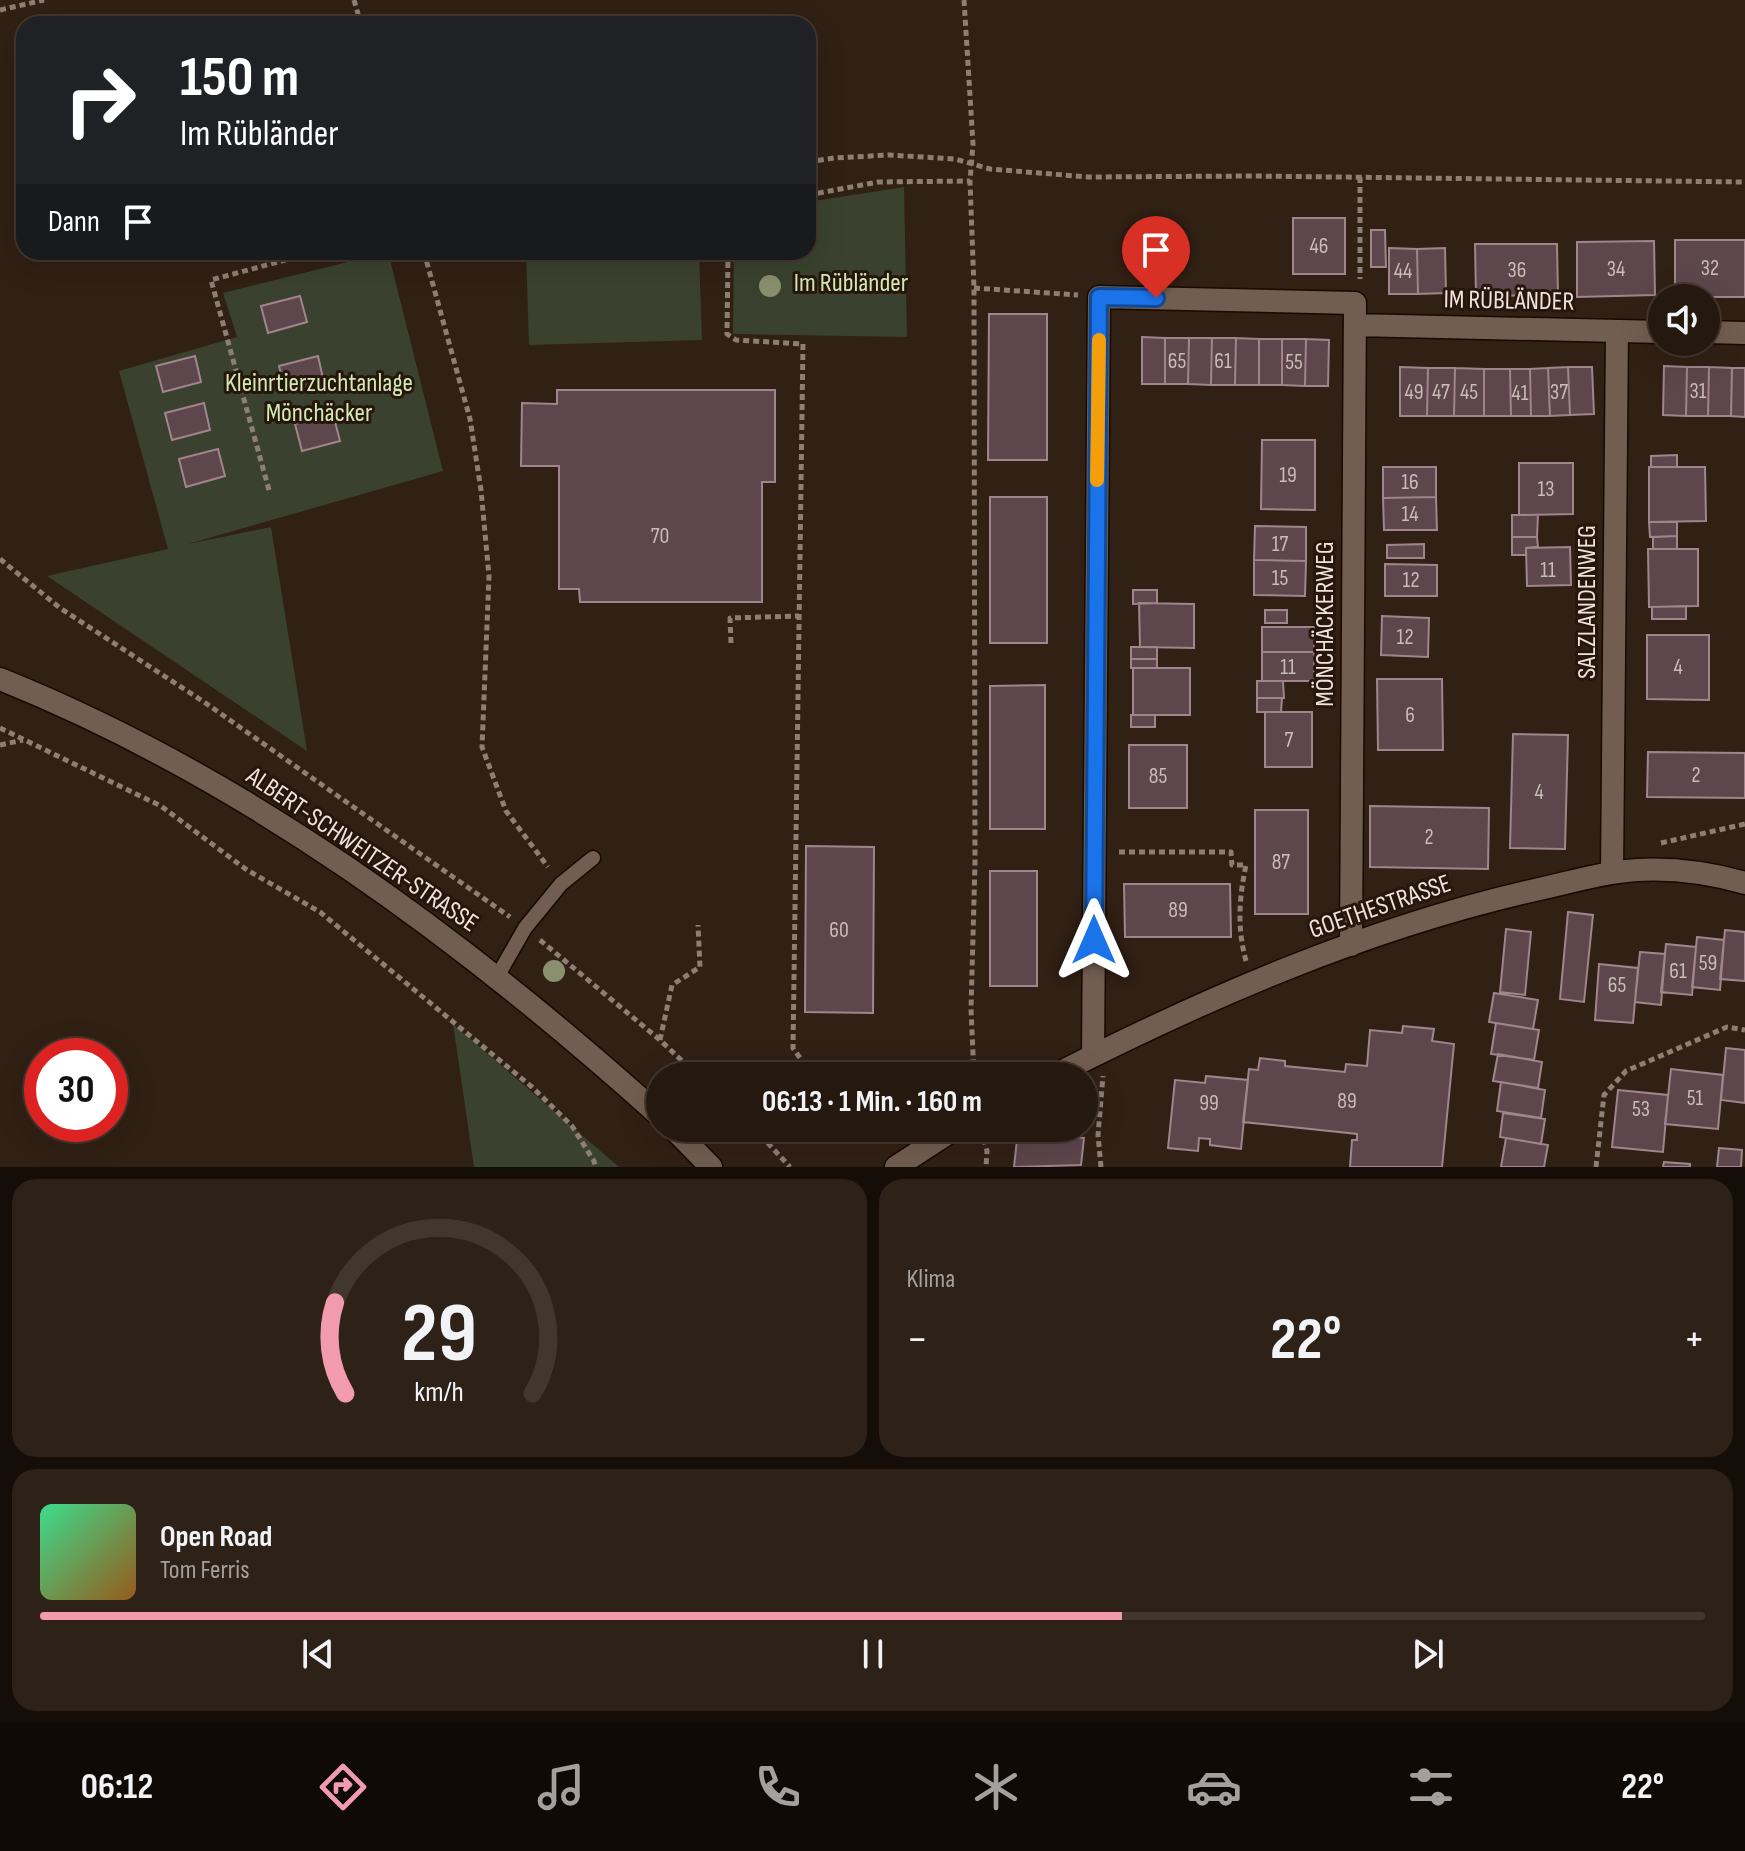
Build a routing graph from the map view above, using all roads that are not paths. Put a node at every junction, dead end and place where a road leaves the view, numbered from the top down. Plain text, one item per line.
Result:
1 (1355, 314) junction
2 (1617, 331) junction
3 (1648, 332) edge
4 (1720, 332) edge
5 (1745, 333) edge
6 (0, 679) edge
7 (593, 858) dead end
8 (1612, 873) junction
9 (1745, 883) edge
10 (1351, 945) junction
11 (497, 977) junction
12 (1099, 1052) junction
13 (1080, 1062) edge
14 (646, 1104) edge
15 (687, 1142) edge
16 (934, 1142) edge
17 (711, 1167) edge
18 (896, 1167) edge

1 - 2 street, IM RÜBLÄNDER
1 - 10 street, MÖNCHÄCKERWEG
1 - 12 street, IM RÜBLÄNDER
2 - 3 street, IM RÜBLÄNDER
2 - 8 street, SALZLANDENWEG
4 - 5 street
6 - 11 street, ALBERT-SCHWEITZER-STRASSE
7 - 11 lane
8 - 9 street, GOETHESTRASSE
8 - 10 street, GOETHESTRASSE
10 - 12 street, GOETHESTRASSE
11 - 14 street, ALBERT-SCHWEITZER-STRASSE
12 - 13 street, GOETHESTRASSE
15 - 17 street
16 - 18 street

